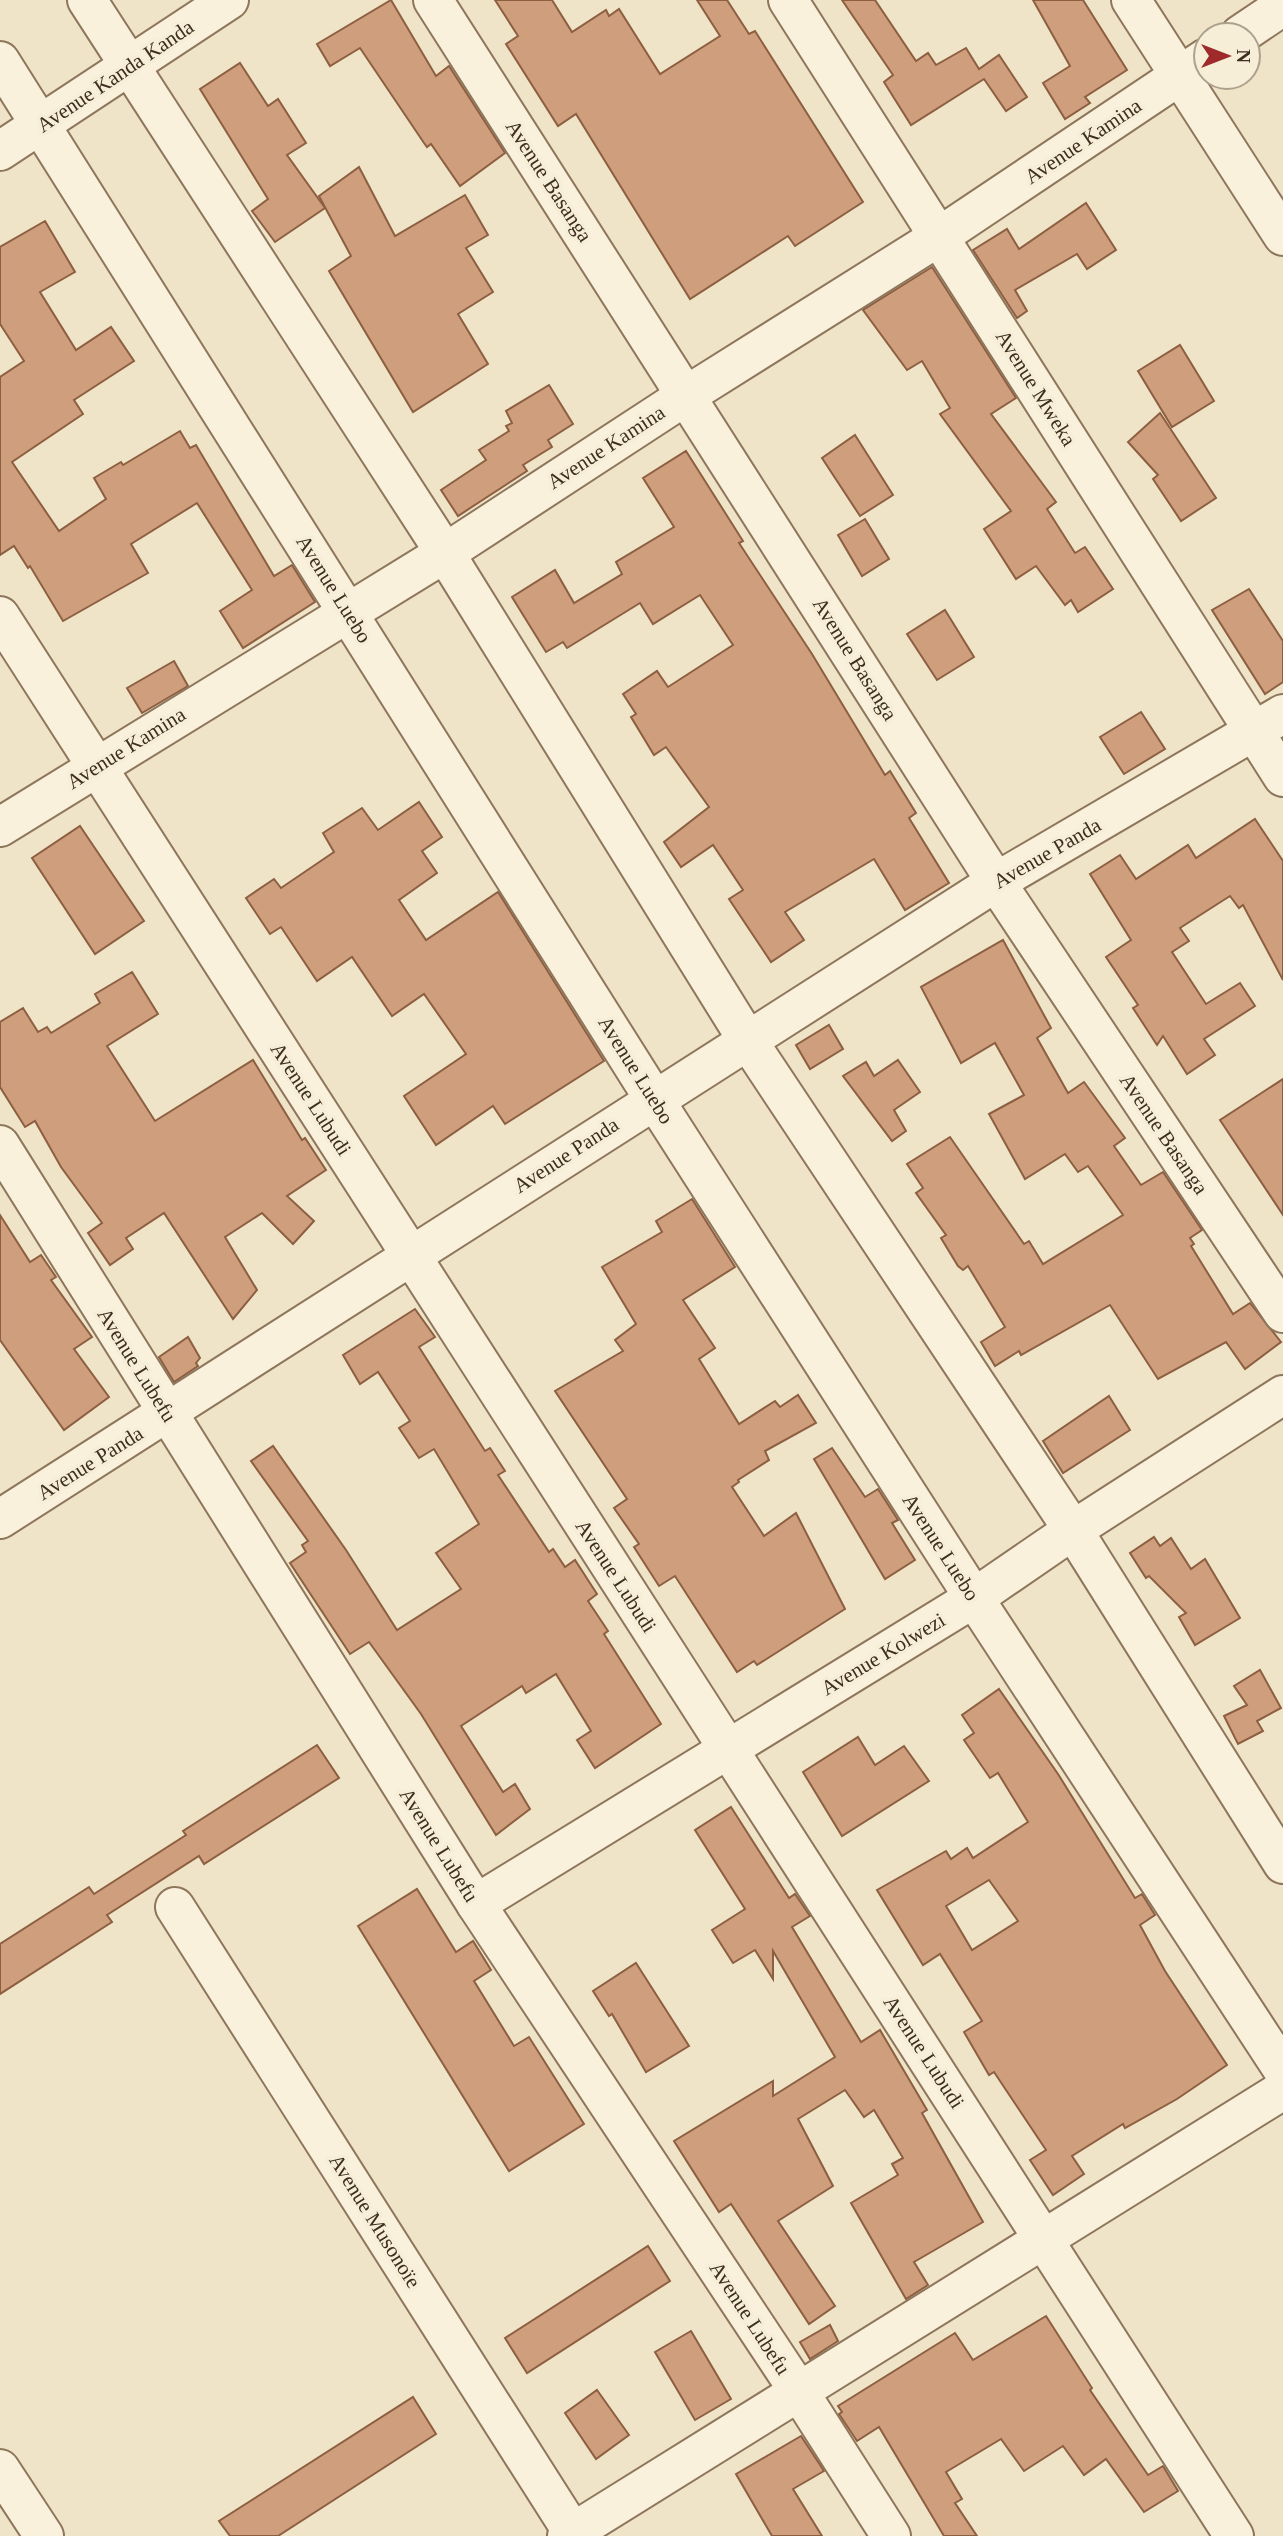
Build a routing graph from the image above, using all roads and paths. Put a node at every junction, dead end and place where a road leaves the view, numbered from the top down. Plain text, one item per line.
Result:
1 (87, 0) edge
2 (229, 0) edge
3 (433, 0) edge
4 (788, 0) edge
5 (1131, 0) edge
6 (1283, 6) edge
7 (1261, 21) edge
8 (0, 61) edge
9 (1192, 66) edge
10 (130, 67) junction
11 (1192, 68) edge
12 (1206, 91) edge
13 (42, 125) junction
14 (0, 151) edge
15 (940, 236) junction
16 (1283, 236) edge
17 (687, 395) junction
18 (445, 553) junction
19 (347, 611) junction
20 (0, 616) edge
21 (1268, 723) edge
22 (97, 766) junction
23 (1283, 777) edge
24 (0, 827) edge
25 (996, 882) junction
26 (748, 1041) junction
27 (654, 1098) junction
28 (0, 1145) edge
29 (411, 1255) junction
30 (1283, 1313) edge
31 (1283, 1395) edge
32 (169, 1414) junction
33 (0, 1519) edge
34 (1073, 1531) junction
35 (974, 1598) junction
36 (726, 1749) junction
37 (1283, 1864) edge
38 (476, 1904) junction
39 (176, 1907) dead end
40 (1283, 2070) edge
41 (1283, 2090) edge
42 (1045, 2239) junction
43 (797, 2390) junction
44 (0, 2469) edge
45 (572, 2535) edge
46 (44, 2536) edge
47 (891, 2536) edge
48 (1234, 2536) edge

1 - 10 street
2 - 10 street, Avenue Kanda Kanda
3 - 17 street, Avenue Basanga
4 - 15 street, Avenue Mweka
5 - 9 street
6 - 7 street
8 - 13 street, Avenue Luebo
10 - 13 street, Avenue Kanda Kanda
10 - 18 street
11 - 15 street, Avenue Kamina
12 - 16 street
13 - 14 street, Avenue Kanda Kanda
13 - 19 street, Avenue Luebo
15 - 17 street, Avenue Kamina
15 - 21 street, Avenue Mweka
17 - 18 street, Avenue Kamina
17 - 25 street, Avenue Basanga
18 - 19 street, Avenue Kamina
18 - 26 street
19 - 22 street, Avenue Kamina
19 - 27 street, Avenue Luebo
20 - 22 street, Avenue Lubudi
21 - 23 street, Avenue Mweka
21 - 25 street, Avenue Panda
22 - 24 street, Avenue Kamina
22 - 29 street, Avenue Lubudi
25 - 26 street, Avenue Panda
25 - 30 street, Avenue Basanga
26 - 27 street, Avenue Panda
26 - 34 street
27 - 29 street, Avenue Panda
27 - 35 street, Avenue Luebo
28 - 32 street, Avenue Lubefu
29 - 32 street, Avenue Panda
29 - 36 street, Avenue Lubudi
31 - 34 street, Avenue Kolwezi
32 - 33 street, Avenue Panda
32 - 38 street, Avenue Lubefu
34 - 35 street, Avenue Kolwezi
34 - 37 street
35 - 36 street, Avenue Kolwezi
35 - 40 street, Avenue Luebo
36 - 38 street, Avenue Kolwezi
36 - 42 street, Avenue Lubudi
38 - 43 street, Avenue Lubefu
39 - 45 street, Avenue Musonoïe
41 - 42 street
42 - 43 street
42 - 48 street, Avenue Lubudi
43 - 45 street
43 - 47 street, Avenue Lubefu
44 - 46 street

